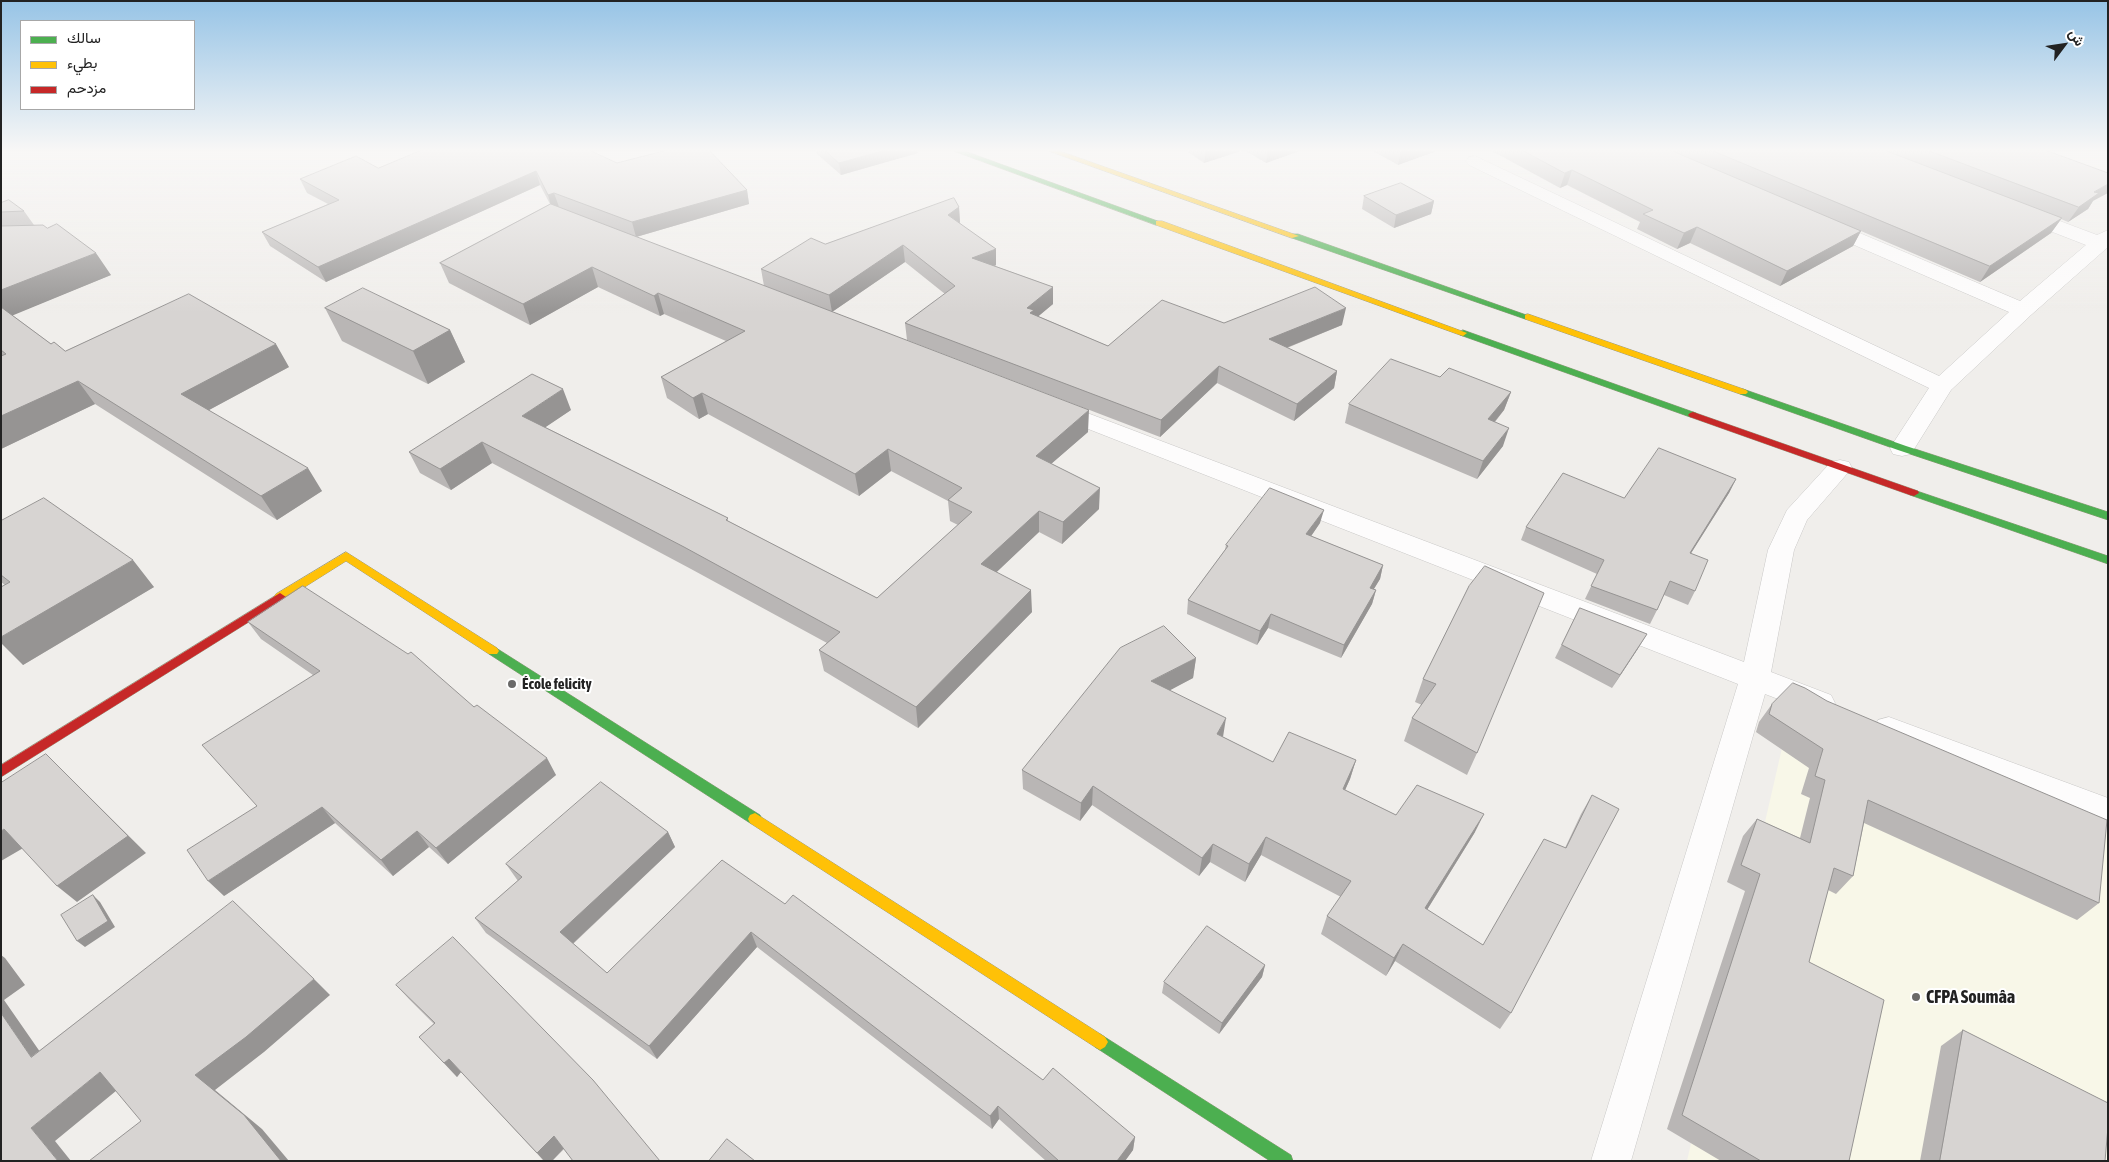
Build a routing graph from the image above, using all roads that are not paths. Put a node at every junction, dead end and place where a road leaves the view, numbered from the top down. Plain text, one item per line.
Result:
1 (1106, 204) edge
2 (1205, 204) edge
3 (1566, 204) edge
4 (2007, 208) edge
5 (1806, 216) edge
6 (2103, 240) edge
7 (2023, 310) junction
8 (1942, 386) junction
9 (1031, 398) edge
10 (1902, 448) junction
11 (1840, 468) junction
12 (2108, 516) edge
13 (2108, 560) edge
14 (1755, 678) junction
15 (1, 772) edge
16 (2108, 812) edge
17 (1285, 1161) edge
18 (1611, 1161) edge

1 - 11 main road
2 - 10 main road
3 - 8 street
4 - 6 street
5 - 7 street
6 - 7 street
7 - 8 street
8 - 10 street
9 - 14 street
10 - 12 main road
11 - 13 main road
11 - 14 street
14 - 16 street
14 - 18 street
15 - 17 main road

